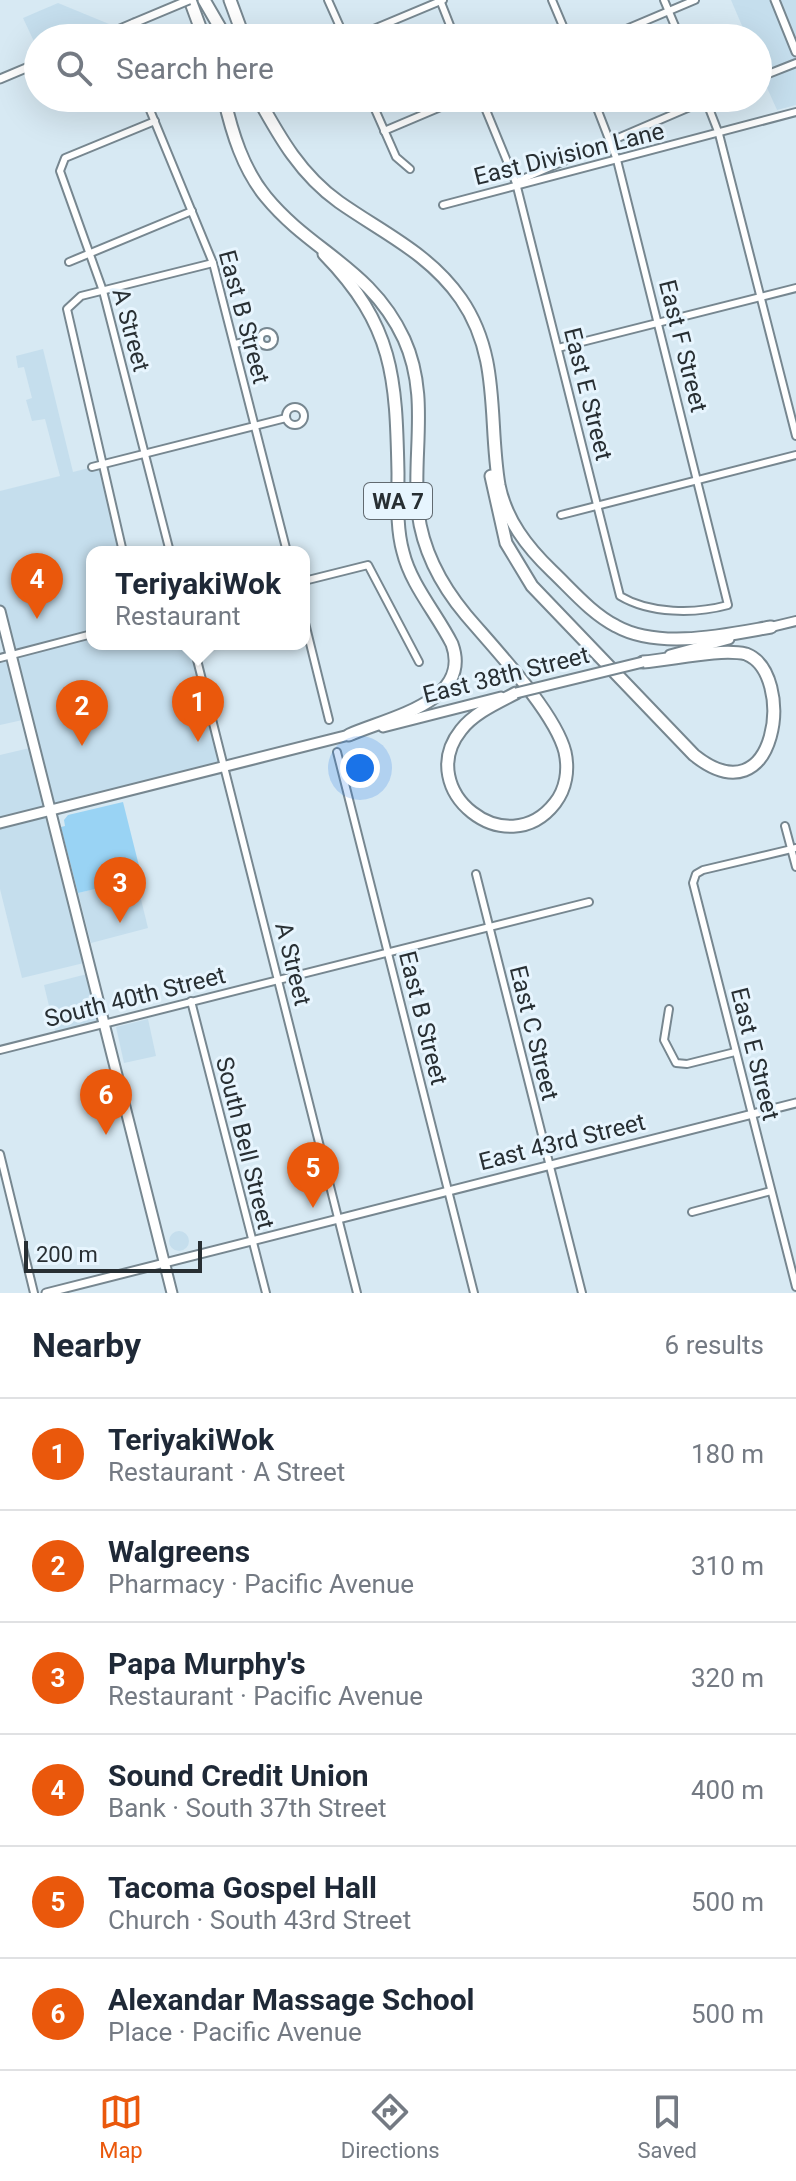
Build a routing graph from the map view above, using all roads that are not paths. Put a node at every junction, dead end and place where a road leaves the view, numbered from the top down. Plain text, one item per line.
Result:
1 (182, 0) edge
2 (189, 0) edge
3 (201, 0) edge
4 (230, 0) edge
5 (328, 0) edge
6 (441, 0) edge
7 (552, 0) edge
8 (664, 0) edge
9 (695, 0) edge
10 (775, 0) edge
11 (668, 11) junction
12 (133, 24) edge
13 (198, 24) edge
14 (200, 24) edge
15 (204, 24) edge
16 (217, 24) edge
17 (239, 24) edge
18 (339, 24) edge
19 (385, 24) edge
20 (450, 24) edge
21 (562, 24) edge
22 (638, 24) edge
23 (674, 24) edge
24 (796, 52) edge
25 (796, 63) edge
26 (24, 69) edge
27 (772, 72) edge
28 (0, 79) edge
29 (151, 112) edge
30 (229, 112) edge
31 (266, 112) edge
32 (272, 112) edge
33 (376, 112) edge
34 (429, 112) edge
35 (487, 112) edge
36 (599, 112) edge
37 (676, 112) edge
38 (711, 112) edge
39 (796, 112) edge
40 (155, 121) junction
41 (384, 131) junction
42 (719, 134) junction
43 (611, 139) junction
44 (285, 146) junction
45 (617, 160) junction
46 (410, 169) dead end
47 (516, 183) junction
48 (443, 205) dead end
49 (192, 211) junction
50 (293, 222) junction
51 (89, 254) junction
52 (69, 262) dead end
53 (213, 263) junction
54 (796, 288) edge
55 (103, 291) junction
56 (760, 297) junction
57 (659, 323) junction
58 (260, 338) dead end
59 (235, 344) junction
60 (558, 348) junction
61 (493, 388) junction
62 (286, 418) dead end
63 (255, 426) junction
64 (796, 436) edge
65 (145, 454) junction
66 (796, 455) edge
67 (101, 465) junction
68 (92, 467) dead end
69 (698, 480) junction
70 (598, 505) junction
71 (561, 515) dead end
72 (121, 546) edge
73 (168, 546) edge
74 (285, 546) edge
75 (310, 580) edge
76 (728, 605) joint
77 (0, 611) edge
78 (796, 621) edge
79 (771, 627) junction
80 (86, 636) edge
81 (310, 643) edge
82 (195, 650) edge
83 (11, 655) junction
84 (0, 658) edge
85 (419, 662) dead end
86 (643, 662) junction
87 (783, 678) dead end
88 (516, 693) junction
89 (329, 720) dead end
90 (349, 735) junction
91 (337, 752) dead end
92 (776, 755) dead end
93 (224, 767) junction
94 (50, 810) junction
95 (0, 823) edge
96 (785, 826) dead end
97 (794, 849) edge
98 (796, 867) edge
99 (476, 874) dead end
100 (589, 902) dead end
101 (489, 927) junction
102 (388, 952) junction
103 (278, 979) junction
104 (191, 1001) junction
105 (669, 1009) dead end
106 (104, 1023) junction
107 (0, 1050) edge
108 (735, 1052) junction
109 (796, 1103) edge
110 (752, 1115) junction
111 (0, 1154) edge
112 (549, 1166) junction
113 (771, 1191) junction
114 (448, 1192) junction
115 (692, 1212) dead end
116 (339, 1220) junction
117 (252, 1241) junction
118 (164, 1264) junction
119 (793, 1266) edge
120 (796, 1287) edge
121 (34, 1293) edge
122 (46, 1293) edge
123 (172, 1293) edge
124 (266, 1293) edge
125 (357, 1293) edge
126 (474, 1293) edge
127 (582, 1293) edge

1 - 13 highway
2 - 12 street, bridge
2 - 14 highway
3 - 15 highway
3 - 16 highway
4 - 17 highway
5 - 18 street
6 - 19 street
6 - 20 street
7 - 21 street
8 - 11 street
9 - 11 street
10 - 24 street
11 - 22 street
11 - 23 street
25 - 27 street
26 - 28 street
29 - 40 street, East B Street
30 - 50 highway, WA 7
31 - 44 highway
32 - 44 highway
33 - 41 street
34 - 41 street
35 - 47 street, East E Street
36 - 43 street, East F Street
37 - 43 street
38 - 42 street
39 - 42 street, East Division Lane
40 - 49 street, East B Street
40 - 51 street, A Street
41 - 46 street
42 - 45 street, East Division Lane
42 - 56 street
43 - 45 street, East F Street
43 - 47 street
44 - 61 highway
45 - 47 street, East Division Lane
45 - 57 street, East F Street
47 - 48 street, East Division Lane
47 - 60 street, East E Street
49 - 51 street
49 - 53 street, East B Street
50 - 88 highway
50 - 90 highway, WA 7
51 - 52 street
51 - 55 street, A Street
53 - 55 street
53 - 59 street, East B Street
54 - 56 street
55 - 65 street, A Street
55 - 67 street
56 - 57 street
56 - 64 street
57 - 60 street
57 - 69 street, East F Street
58 - 59 street
59 - 63 street, East B Street
60 - 70 street, East E Street
61 - 79 highway
61 - 92 highway
62 - 63 street
63 - 65 street
63 - 74 street, East B Street
65 - 67 street
65 - 73 street, A Street
66 - 69 street
67 - 68 street
67 - 72 street
69 - 70 street
69 - 76 street, East F Street
70 - 71 street
70 - 76 street, East E Street
75 - 85 street
77 - 83 main road
78 - 79 main road, East 38th Street
79 - 86 main road, East 38th Street / WA 7
80 - 83 street
81 - 89 street
82 - 93 street, A Street
83 - 84 street
83 - 94 main road
86 - 87 highway
86 - 88 main road, East 38th Street / WA 7, bridge
88 - 90 main road, East 38th Street / WA 7
90 - 93 main road, East 38th Street / WA 7
91 - 102 street, East B Street
93 - 94 main road, WA 7
93 - 103 street, A Street
94 - 95 main road, WA 7
94 - 106 main road
96 - 97 street
97 - 98 street
97 - 108 street, East E Street
99 - 101 street, East C Street
100 - 101 street, South 40th Street
101 - 102 street, South 40th Street
101 - 112 street, East C Street
102 - 103 street, South 40th Street
102 - 114 street, East B Street
103 - 104 street, South 40th Street
103 - 116 street, A Street
104 - 106 street, South 40th Street
104 - 117 street, South Bell Street
105 - 108 street
106 - 107 street, South 40th Street
106 - 118 main road
108 - 110 street, East E Street
109 - 110 street, East 43rd Street
110 - 112 street, East 43rd Street
110 - 113 street, East E Street
111 - 121 street
112 - 114 street, East 43rd Street
112 - 127 street, East C Street
113 - 115 street
113 - 119 street, East E Street
114 - 116 street, East 43rd Street
114 - 126 street, East B Street
116 - 117 street, East 43rd Street
116 - 125 street, A Street
117 - 118 street, East 43rd Street
117 - 124 street, South Bell Street
118 - 122 street, East 43rd Street
118 - 123 main road
119 - 120 street, East E Street

